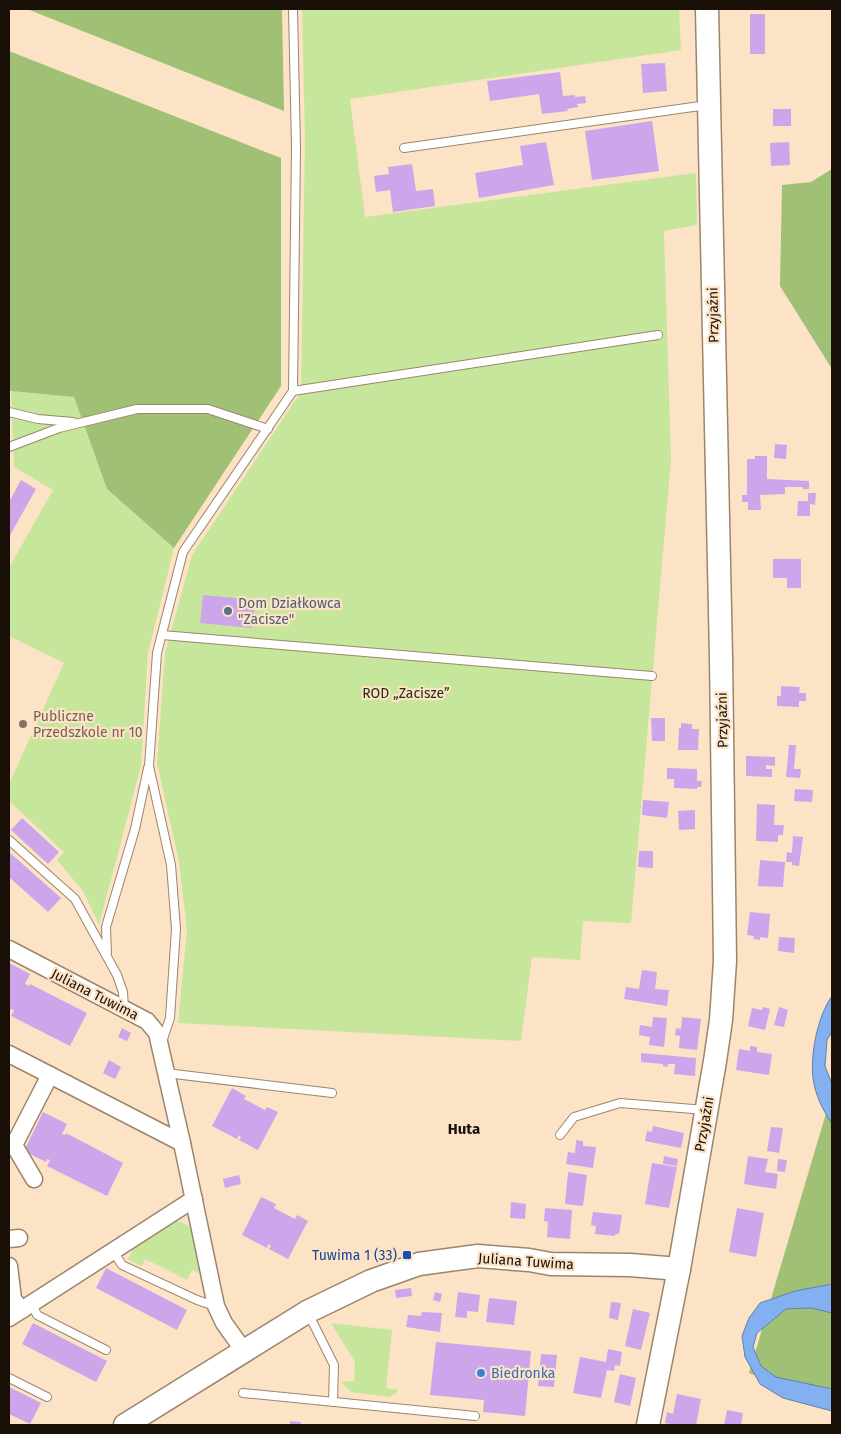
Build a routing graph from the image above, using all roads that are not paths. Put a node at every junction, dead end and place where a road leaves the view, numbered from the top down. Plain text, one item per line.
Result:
1 (293, 9) edge
2 (707, 9) edge
3 (708, 105) junction
4 (404, 148) dead end
5 (658, 335) dead end
6 (294, 392) junction
7 (9, 412) edge
8 (81, 423) junction
9 (268, 429) junction
10 (9, 447) edge
11 (162, 635) junction
12 (652, 676) dead end
13 (149, 766) junction
14 (9, 840) edge
15 (9, 949) edge
16 (107, 956) junction
17 (124, 1009) junction
18 (160, 1048) junction
19 (9, 1054) edge
20 (166, 1073) junction
21 (50, 1075) junction
22 (332, 1092) dead end
23 (707, 1110) junction
24 (560, 1135) dead end
25 (182, 1144) junction
26 (34, 1179) dead end
27 (194, 1199) junction
28 (113, 1251) junction
29 (9, 1266) edge
30 (679, 1269) junction
31 (17, 1306) edge
32 (216, 1306) junction
33 (307, 1312) junction
34 (106, 1350) dead end
35 (244, 1351) junction
36 (9, 1378) edge
37 (243, 1393) dead end
38 (47, 1397) dead end
39 (333, 1402) junction
40 (475, 1416) dead end
41 (124, 1425) edge
42 (648, 1425) edge

1 - 6 lane
2 - 3 main road, Przyjaźni
3 - 4 lane
3 - 23 main road, Przyjaźni
5 - 6 lane
6 - 9 lane
7 - 8 lane
8 - 9 lane
8 - 10 lane
9 - 11 lane
11 - 12 lane
11 - 13 lane
13 - 16 lane
13 - 18 lane
14 - 16 lane
15 - 17 street, Juliana Tuwima
16 - 17 lane
17 - 18 street, Juliana Tuwima
18 - 20 street, Juliana Tuwima
19 - 21 street
20 - 22 lane
20 - 25 street, Juliana Tuwima
21 - 25 street
21 - 26 street
23 - 24 lane
23 - 30 main road, Przyjaźni
25 - 27 street, Juliana Tuwima
27 - 28 street
27 - 32 street, Juliana Tuwima
28 - 31 street
28 - 32 lane
29 - 31 street
30 - 33 main road, Juliana Tuwima
30 - 42 main road, Przyjaźni
31 - 34 lane
32 - 35 street, Juliana Tuwima
33 - 35 main road, Juliana Tuwima
33 - 39 lane
35 - 41 main road, Juliana Tuwima
36 - 38 lane
37 - 39 lane
39 - 40 lane

